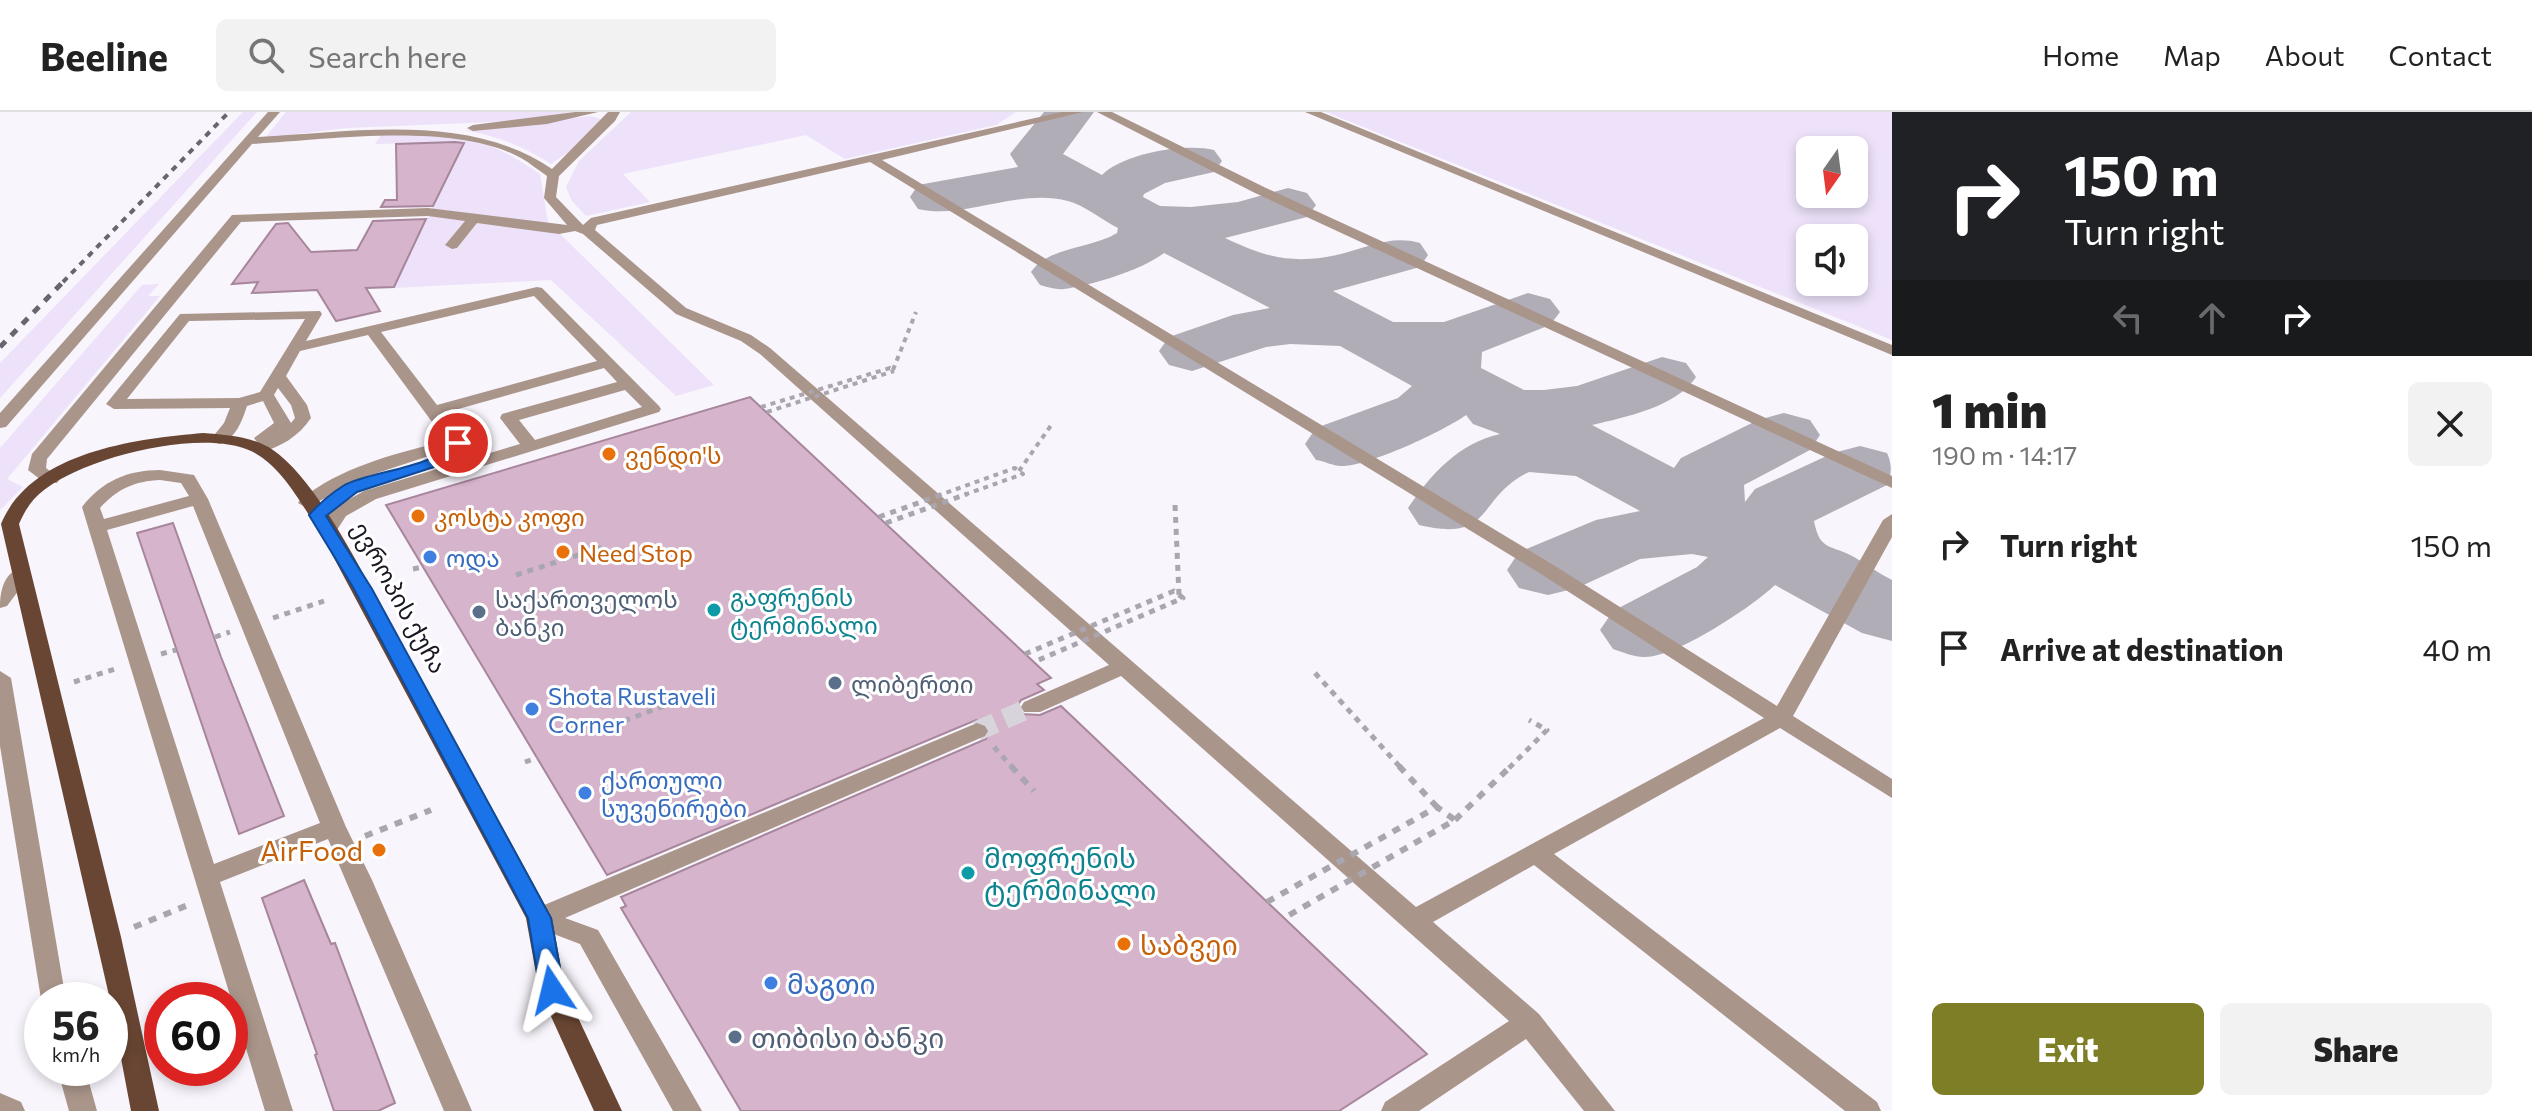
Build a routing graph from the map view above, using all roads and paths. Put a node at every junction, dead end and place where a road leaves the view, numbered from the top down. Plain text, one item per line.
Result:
1 (274, 112) edge
2 (592, 112) edge
3 (614, 112) edge
4 (1077, 112) edge
5 (1103, 112) edge
6 (1311, 112) edge
7 (451, 129) junction
8 (248, 141) junction
9 (871, 158) junction
10 (553, 175) junction
11 (475, 217) junction
12 (582, 229) junction
13 (452, 245) dead end
14 (916, 312) dead end
15 (372, 330) junction
16 (295, 348) junction
17 (1892, 350) edge
18 (606, 363) junction
19 (893, 370) junction
20 (277, 375) junction
21 (627, 384) junction
22 (266, 395) junction
23 (240, 403) junction
24 (761, 407) dead end
25 (432, 411) junction
26 (767, 412) dead end
27 (0, 423) edge
28 (1052, 424) dead end
29 (219, 439) junction
30 (253, 446) junction
31 (531, 446) junction
32 (1019, 471) junction
33 (51, 479) junction
34 (1892, 483) edge
35 (199, 499) junction
36 (1175, 505) dead end
37 (318, 516) junction
38 (879, 517) dead end
39 (1892, 520) edge
40 (886, 523) dead end
41 (96, 527) junction
42 (603, 547) dead end
43 (423, 567) dead end
44 (413, 569) dead end
45 (21, 574) junction
46 (516, 575) dead end
47 (1179, 595) junction
48 (0, 602) edge
49 (176, 650) dead end
50 (1025, 654) dead end
51 (140, 661) junction
52 (1034, 662) dead end
53 (1124, 667) junction
54 (1315, 673) dead end
55 (0, 678) edge
56 (50, 689) junction
57 (709, 689) dead end
58 (1032, 707) tunnel mouth
59 (1781, 718) junction
60 (1529, 720) dead end
61 (613, 725) dead end
62 (985, 739) joint
63 (537, 758) dead end
64 (525, 762) dead end
65 (1892, 790) edge
66 (1034, 791) dead end
67 (1437, 807) junction
68 (1455, 820) junction
69 (334, 827) junction
70 (1535, 853) junction
71 (208, 877) junction
72 (1267, 902) dead end
73 (539, 918) junction
74 (1284, 918) dead end
75 (1413, 921) junction
76 (50, 982) edge
77 (1529, 1022) junction
78 (76, 1086) edge
79 (0, 1106) edge
80 (11, 1111) edge
81 (83, 1111) edge
82 (145, 1111) edge
83 (279, 1111) edge
84 (458, 1111) edge
85 (608, 1111) edge
86 (688, 1111) edge
87 (1395, 1111) edge
88 (1601, 1111) edge
89 (1867, 1111) edge

1 - 8 street
2 - 7 street
3 - 10 street
4 - 9 street
5 - 34 street
6 - 17 street
7 - 8 street
7 - 10 street
8 - 27 street
9 - 12 street
9 - 59 street
10 - 12 street
11 - 12 street
11 - 13 street
11 - 33 street
12 - 53 street
14 - 19 path
15 - 16 street
15 - 18 street
15 - 25 street
16 - 20 street
16 - 23 street
18 - 21 street
18 - 25 street
19 - 24 path, bridge
19 - 26 path, bridge
20 - 22 street
20 - 30 street
21 - 31 street
21 - 31 street
22 - 23 street
22 - 30 street
23 - 29 street
25 - 37 street
28 - 32 path
29 - 30 main road
29 - 33 main road
30 - 37 main road, ევროპის ქუჩა
31 - 37 street
32 - 38 path, bridge
32 - 40 path, bridge
33 - 45 main road
35 - 41 street
35 - 41 street
35 - 69 street
36 - 47 path
37 - 73 main road, ევროპის ქუჩა
39 - 59 street
41 - 51 street
42 - 46 path
43 - 44 path
45 - 48 street
45 - 56 main road
47 - 50 path, bridge
47 - 52 path, bridge
49 - 51 path
51 - 56 path
51 - 71 street
53 - 58 street
53 - 75 street
54 - 67 path
55 - 76 street
56 - 82 main road
57 - 61 path
59 - 65 street
59 - 70 street
60 - 68 path
62 - 66 path
62 - 73 street
63 - 64 path
67 - 68 path, bridge
67 - 72 path, bridge
68 - 74 path, bridge
69 - 71 street
69 - 84 street
70 - 75 street
70 - 89 street
71 - 83 street
73 - 85 main road, ევროპის ქუჩა
73 - 86 street
75 - 77 street
77 - 87 street
77 - 88 street
78 - 81 street
79 - 80 street

